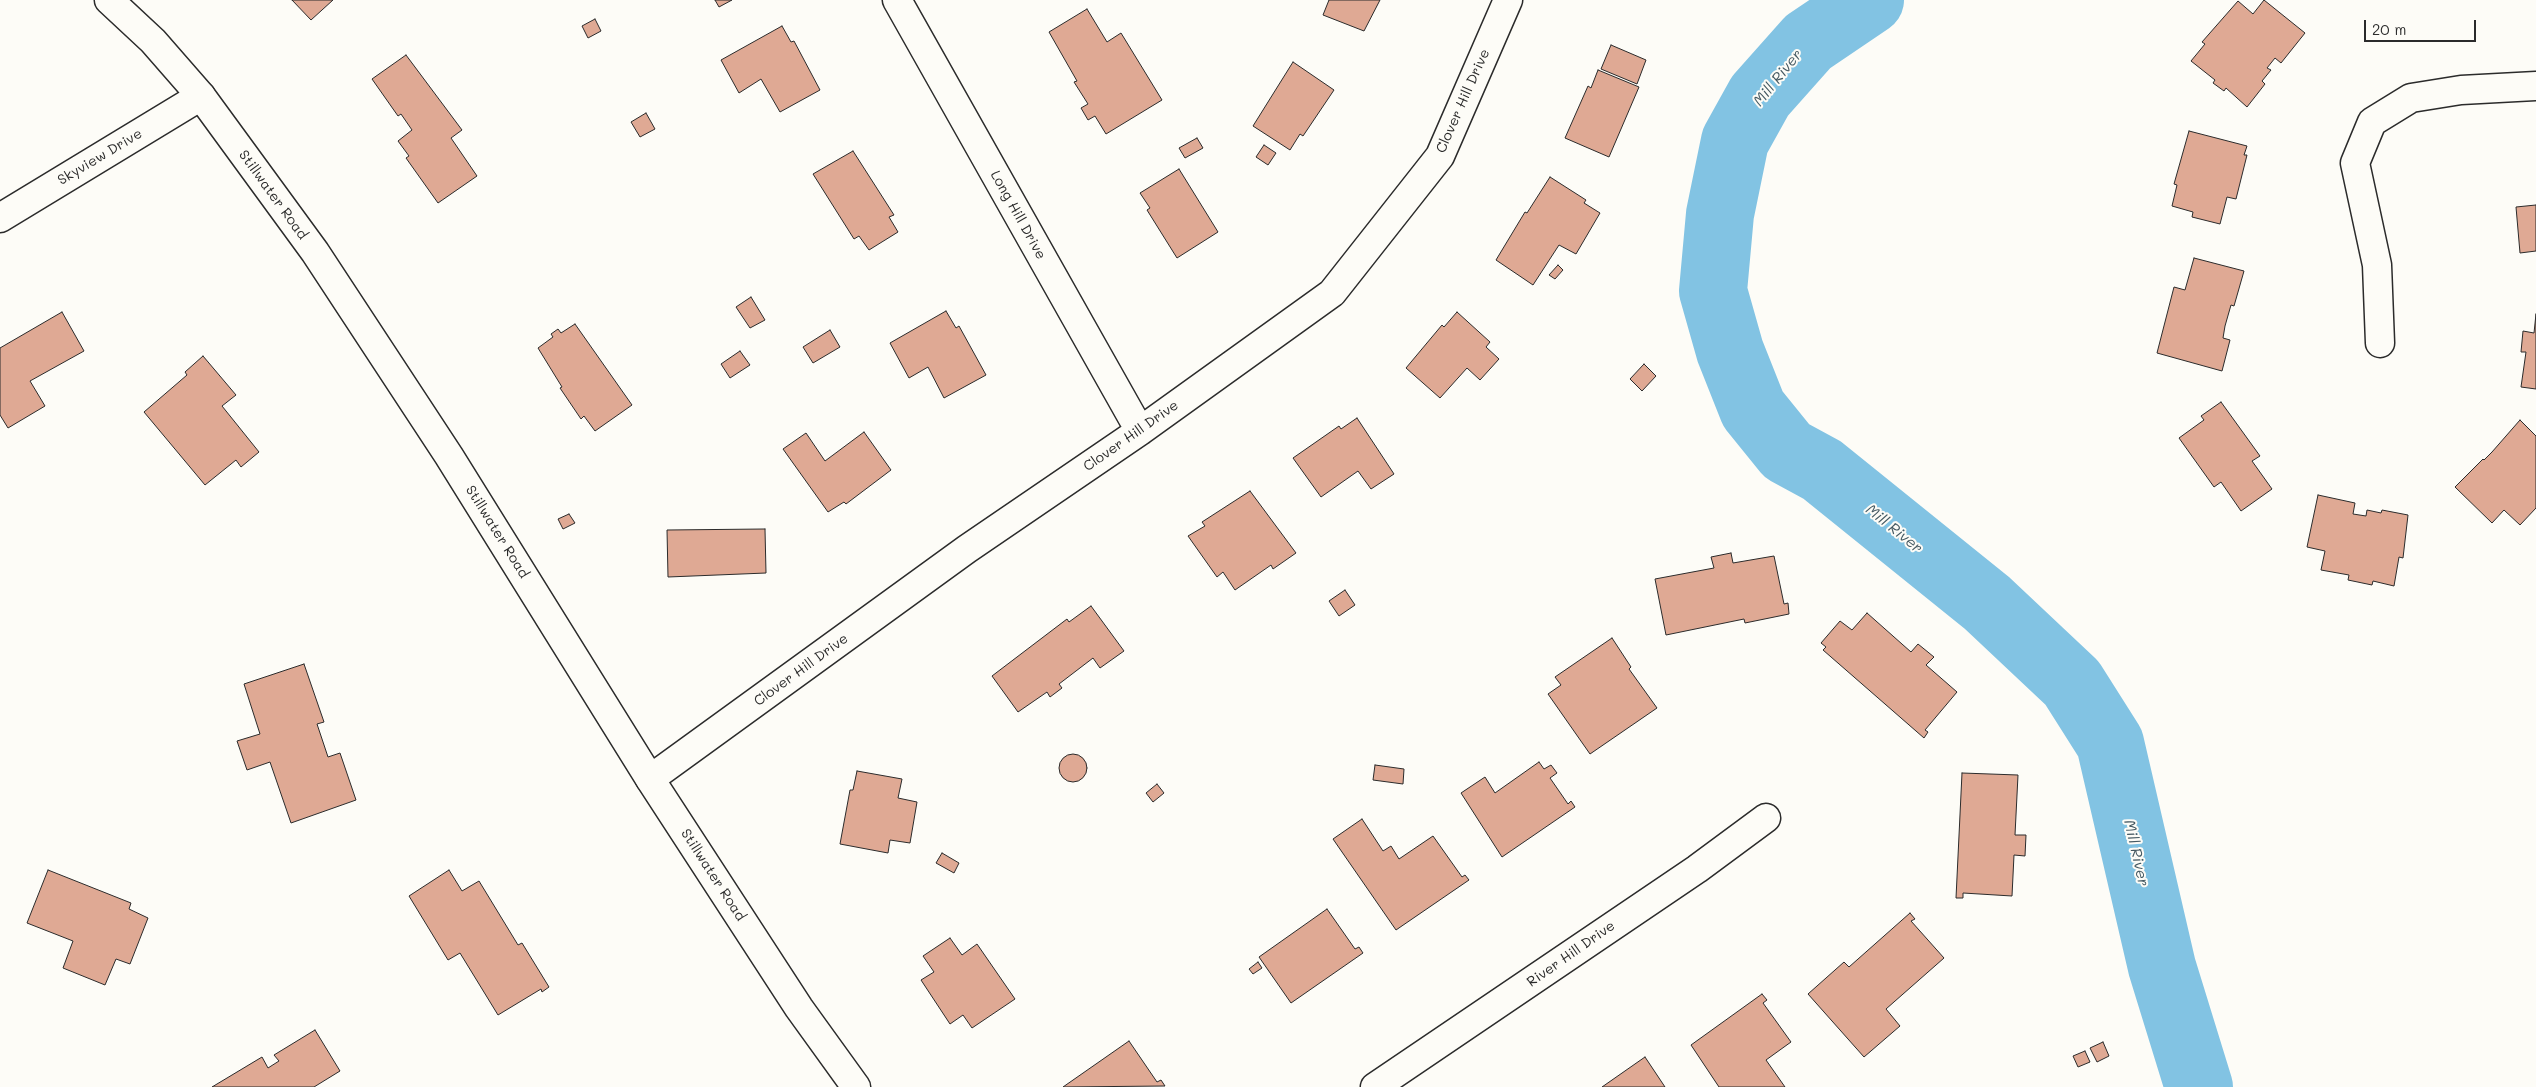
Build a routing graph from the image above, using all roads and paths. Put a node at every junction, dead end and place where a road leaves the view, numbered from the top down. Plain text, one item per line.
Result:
1 (109, 0) edge
2 (897, 0) edge
3 (1508, 0) edge
4 (2536, 86) edge
5 (201, 96) junction
6 (0, 218) edge
7 (2380, 343) dead end
8 (1140, 431) junction
9 (650, 779) junction
10 (1766, 818) dead end
11 (856, 1087) edge
12 (1375, 1087) edge

1 - 5 street, Stillwater Road
2 - 8 street, Long Hill Drive
3 - 8 street, Clover Hill Drive
4 - 7 street
5 - 6 street, Skyview Drive
5 - 9 street, Stillwater Road
8 - 9 street, Clover Hill Drive
9 - 11 street, Stillwater Road
10 - 12 street, River Hill Drive

